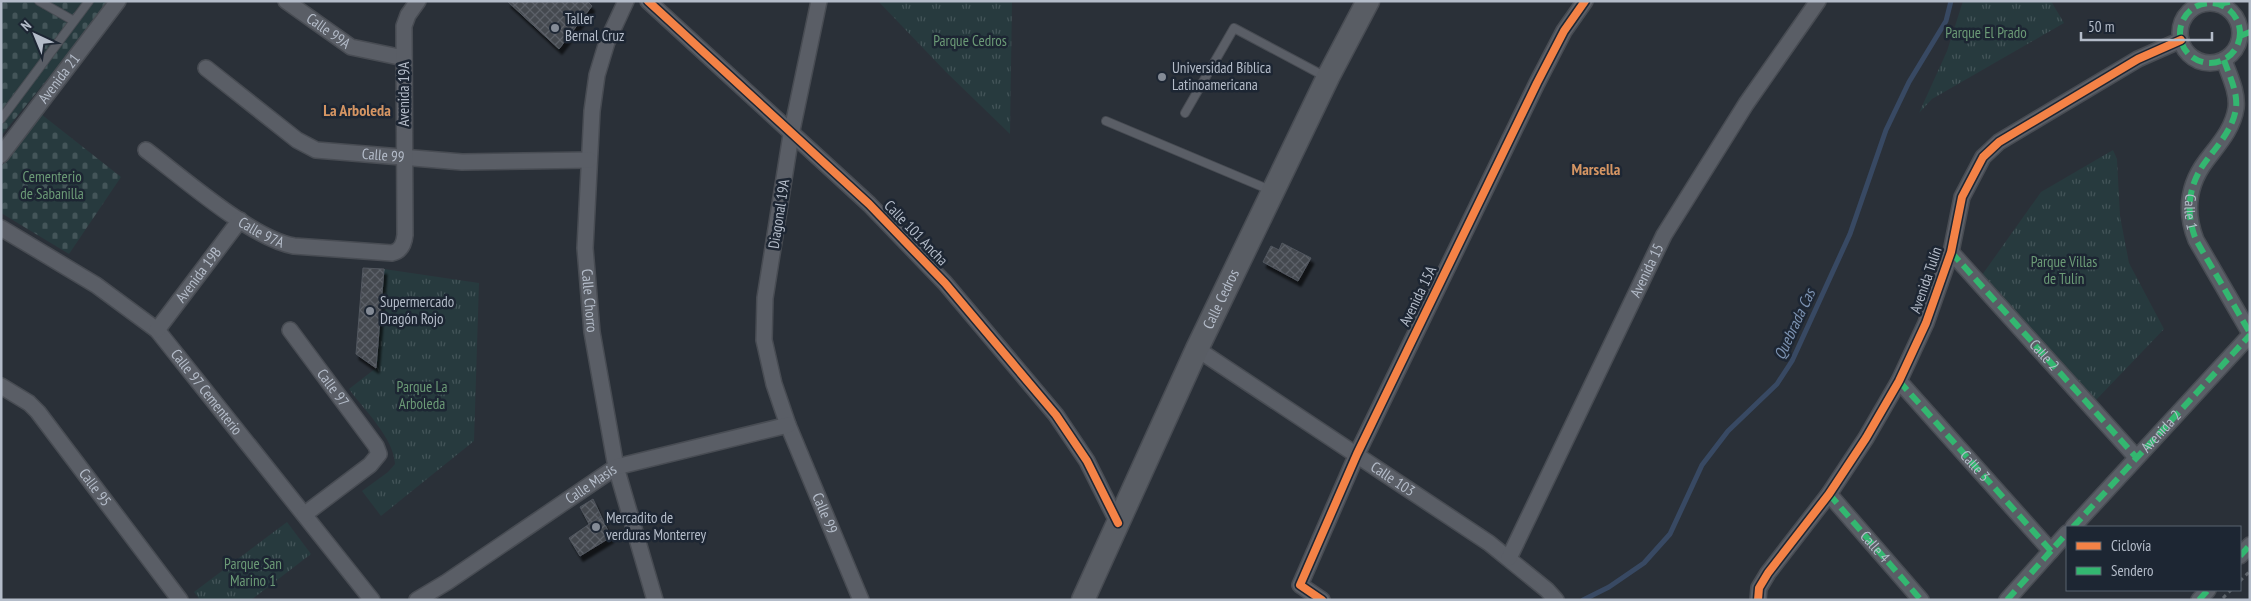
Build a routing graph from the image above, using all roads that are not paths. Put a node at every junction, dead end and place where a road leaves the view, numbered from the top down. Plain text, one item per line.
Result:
1 (39, 1) edge
2 (89, 1) edge
3 (118, 1) edge
4 (286, 1) edge
5 (418, 1) edge
6 (626, 1) edge
7 (648, 1) edge
8 (819, 1) edge
9 (1368, 1) edge
10 (1585, 1) edge
11 (1818, 1) edge
12 (2235, 1) edge
13 (2217, 4) junction
14 (74, 22) junction
15 (2245, 34) edge
16 (2181, 40) junction
17 (404, 58) junction
18 (2224, 60) junction
19 (206, 68) dead end
20 (1328, 77) junction
21 (1185, 113) dead end
22 (1, 119) edge
23 (1106, 121) dead end
24 (792, 135) junction
25 (146, 150) dead end
26 (1, 155) edge
27 (404, 159) junction
28 (589, 160) junction
29 (1273, 191) junction
30 (240, 220) junction
31 (1, 228) edge
32 (400, 249) joint
33 (1951, 252) junction
34 (157, 330) junction
35 (290, 330) dead end
36 (2250, 334) edge
37 (1197, 350) junction
38 (1899, 381) junction
39 (1, 386) edge
40 (788, 425) junction
41 (1357, 454) junction
42 (2136, 458) junction
43 (616, 467) junction
44 (1829, 494) junction
45 (305, 514) junction
46 (1118, 523) junction
47 (2074, 526) edge
48 (2066, 534) edge
49 (2250, 545) edge
50 (2051, 551) junction
51 (2241, 555) edge
52 (1509, 558) junction
53 (1552, 595) edge
54 (180, 600) edge
55 (372, 600) edge
56 (417, 600) edge
57 (655, 600) edge
58 (862, 600) edge
59 (1084, 600) edge
60 (1322, 600) edge
61 (1758, 600) edge
62 (1921, 600) edge
63 (2007, 600) edge

1 - 14 lane
2 - 14 lane
3 - 26 street, Avenida 21
4 - 17 street, Calle 99A
5 - 17 street, Avenida 19A
6 - 28 street, Calle Chorro
7 - 24 street, Calle 101 Ancha
8 - 24 street, Diagonal 19A
9 - 20 street, Calle Cedros
10 - 41 street, Avenida 15A
11 - 52 street, Avenida 15
12 - 13 street
13 - 15 street
13 - 16 street
14 - 22 lane
15 - 18 street
16 - 18 street
16 - 33 street, Avenida Tulín
17 - 27 street, Avenida 19A
18 - 36 street, Calle 1
19 - 27 street, Calle 99
20 - 21 lane
20 - 29 street, Calle Cedros
23 - 29 lane
24 - 40 street, Diagonal 19A
24 - 46 street, Calle 101 Ancha
25 - 30 street, Calle 97A
27 - 28 street, Calle 99
27 - 32 street, Avenida 19A
28 - 43 street, Calle Chorro
29 - 37 street, Calle Cedros
30 - 32 street, Calle 97A
30 - 34 street, Avenida 19B
31 - 34 street, Calle 97 Cementerio
33 - 38 street, Avenida Tulín
33 - 42 street, Calle 2
34 - 45 street, Calle 97 Cementerio
35 - 45 street, Calle 97
36 - 42 street, Avenida 2
37 - 41 street, Calle 103
37 - 46 street, Calle Cedros
38 - 44 street, Avenida Tulín
38 - 50 street, Calle 3
39 - 54 street, Calle 95
40 - 43 street, Calle Masís
40 - 58 street, Calle 99
41 - 52 street, Calle 103
41 - 60 street, Avenida 15A
42 - 47 street, Avenida 2
43 - 56 street, Calle Masís
43 - 57 street, Calle Chorro
44 - 61 street, Avenida Tulín
44 - 62 street, Calle 4
45 - 55 street, Calle 97 Cementerio
46 - 59 street, Calle Cedros
48 - 50 street
49 - 51 street
50 - 63 street
52 - 53 street, Calle 103

